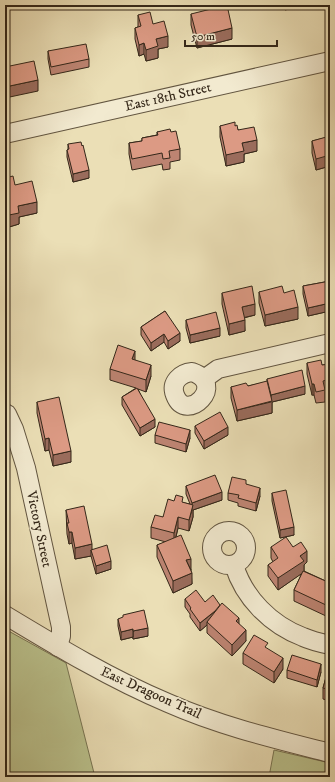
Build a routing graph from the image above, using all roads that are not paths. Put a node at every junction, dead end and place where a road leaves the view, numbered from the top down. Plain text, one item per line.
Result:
1 (330, 61) edge
2 (5, 134) edge
3 (330, 343) edge
4 (204, 378) dead end
5 (7, 414) dead end
6 (234, 565) dead end
7 (5, 615) edge
8 (330, 645) edge
9 (58, 647) junction
10 (330, 753) edge

1 - 2 street, East 18th Street
3 - 4 street
5 - 9 street, Victory Street
6 - 8 street
7 - 9 street, East Dragoon Trail
9 - 10 street, East Dragoon Trail

